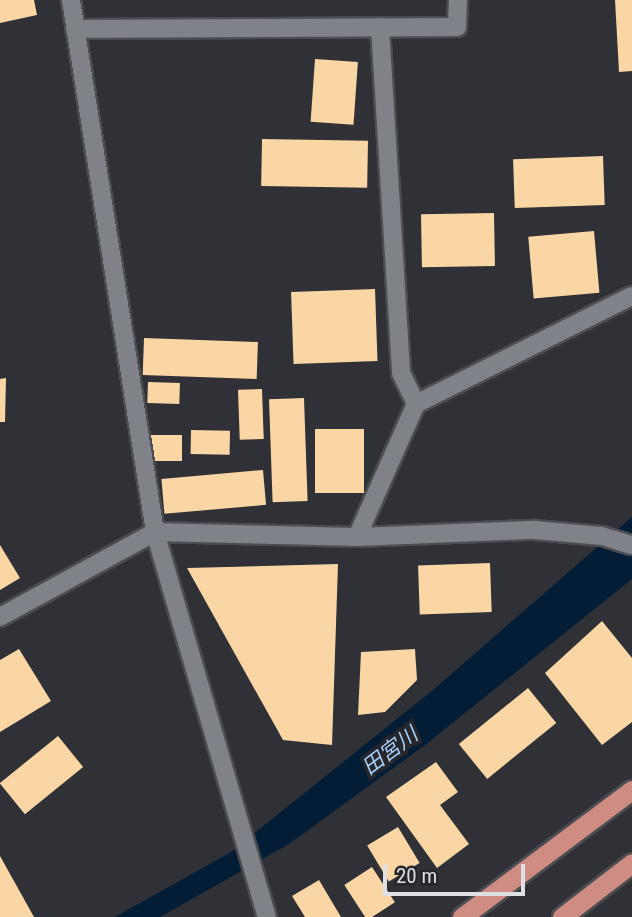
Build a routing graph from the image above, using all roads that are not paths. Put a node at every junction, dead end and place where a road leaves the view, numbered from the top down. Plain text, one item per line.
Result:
1 (71, 0) edge
2 (458, 0) edge
3 (380, 27) junction
4 (75, 29) junction
5 (632, 296) edge
6 (416, 404) junction
7 (155, 532) junction
8 (357, 537) junction
9 (632, 545) edge
10 (0, 617) edge
11 (632, 790) edge
12 (632, 863) edge
13 (267, 917) edge
14 (462, 917) edge
15 (562, 917) edge

1 - 4 street
2 - 3 street
3 - 4 street
3 - 6 street
4 - 7 street
5 - 6 street
6 - 8 street
7 - 8 street
7 - 10 street
7 - 13 street
8 - 9 street
11 - 14 highway
12 - 15 highway

